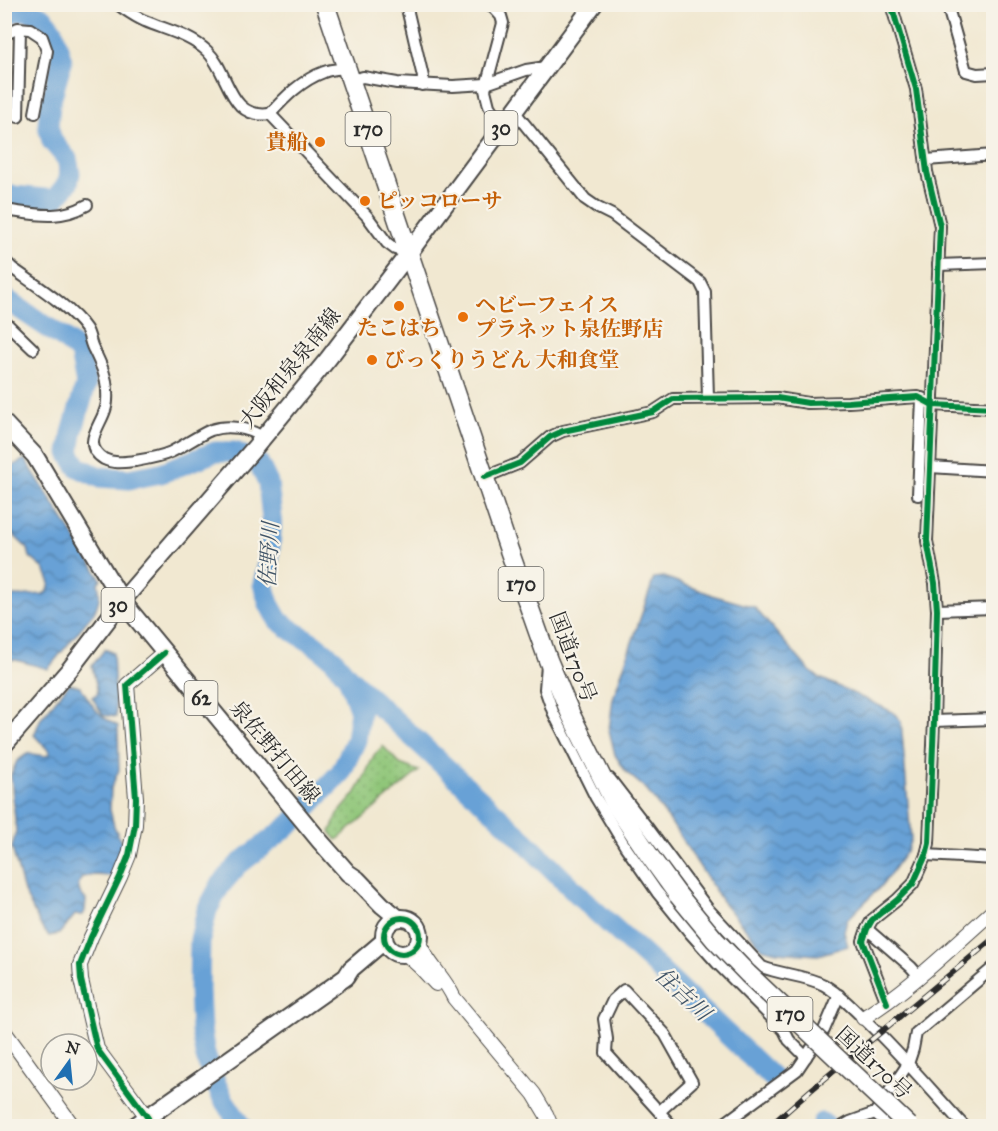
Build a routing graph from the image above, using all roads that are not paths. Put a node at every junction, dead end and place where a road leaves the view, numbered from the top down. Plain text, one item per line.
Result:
1 (117, 4) edge
2 (326, 4) edge
3 (406, 4) edge
4 (490, 4) edge
5 (594, 4) edge
6 (891, 4) edge
7 (947, 4) edge
8 (20, 28) junction
9 (4, 35) edge
10 (546, 67) junction
11 (993, 73) edge
12 (350, 74) junction
13 (486, 84) junction
14 (422, 85) junction
15 (19, 86) junction
16 (40, 86) junction
17 (34, 112) dead end
18 (270, 114) junction
19 (18, 117) dead end
20 (509, 118) junction
21 (993, 155) edge
22 (926, 160) junction
23 (87, 205) dead end
24 (4, 210) edge
25 (409, 253) junction
26 (4, 260) edge
27 (993, 263) edge
28 (939, 265) junction
29 (4, 321) edge
30 (33, 349) dead end
31 (708, 398) junction
32 (922, 398) junction
33 (933, 405) junction
34 (993, 408) edge
35 (4, 423) edge
36 (260, 441) junction
37 (930, 468) junction
38 (993, 471) edge
39 (485, 477) junction
40 (918, 495) dead end
41 (122, 601) junction
42 (993, 608) edge
43 (937, 609) junction
44 (164, 653) junction
45 (548, 660) junction
46 (993, 719) edge
47 (934, 721) junction
48 (4, 745) edge
49 (588, 750) junction
50 (926, 855) junction
51 (993, 859) edge
52 (348, 873) junction
53 (993, 910) edge
54 (399, 918) junction
55 (867, 929) junction
56 (384, 936) junction
57 (419, 943) junction
58 (401, 954) junction
59 (993, 967) edge
60 (919, 976) junction
61 (346, 977) junction
62 (839, 995) junction
63 (454, 998) junction
64 (887, 1003) junction
65 (863, 1018) junction
66 (4, 1031) edge
67 (806, 1058) junction
68 (908, 1064) junction
69 (660, 1111) junction
70 (875, 1113) junction
71 (141, 1122) edge
72 (73, 1126) edge
73 (551, 1126) edge
74 (672, 1126) edge
75 (721, 1126) edge
76 (843, 1126) edge
77 (891, 1126) edge
78 (909, 1126) edge
79 (964, 1126) edge

1 - 18 street
2 - 12 highway, 国道170号 / 170
3 - 14 street
4 - 13 street
5 - 10 main road, 大阪和泉泉南線 / 30
6 - 22 street
7 - 11 street
8 - 9 street
8 - 15 street
8 - 16 street
10 - 13 street
10 - 20 main road, 大阪和泉泉南線 / 30
12 - 14 street
12 - 18 street
12 - 25 highway, 国道170号 / 170
13 - 14 street
13 - 20 street
15 - 16 street
15 - 19 street
16 - 17 street
18 - 25 street
20 - 25 main road, 大阪和泉泉南線 / 30
20 - 31 street
21 - 22 street
22 - 28 street
23 - 24 street
25 - 36 main road, 大阪和泉泉南線 / 30
25 - 39 highway, 国道170号 / 170
26 - 36 street
27 - 28 street
28 - 33 street
29 - 30 street
31 - 32 street
31 - 39 street
32 - 33 street
32 - 40 street
33 - 34 street
33 - 37 street
35 - 41 main road, 泉佐野打田線 / 62
36 - 41 main road, 大阪和泉泉南線 / 30
37 - 38 street
37 - 43 street
39 - 45 highway, 国道170号 / 170
41 - 44 main road, 泉佐野打田線 / 62
41 - 48 main road, 大阪和泉泉南線 / 30
42 - 43 street
43 - 47 street
44 - 52 main road, 泉佐野打田線 / 62
44 - 71 street
45 - 49 highway, 国道170号 / 170
45 - 67 street
46 - 47 street
47 - 50 street
49 - 62 street
49 - 78 highway, 国道170号 / 170, bridge
50 - 51 street
50 - 55 street
52 - 54 main road, 泉佐野打田線 / 62
52 - 56 main road, 泉佐野打田線 / 62
53 - 60 street
54 - 56 main road
54 - 57 main road, 泉佐野打田線 / 62
55 - 60 street
55 - 64 street
56 - 58 main road, 泉佐野打田線 / 62
56 - 61 main road
57 - 58 main road
57 - 63 street
58 - 61 main road
58 - 63 street
59 - 68 street
60 - 64 street
61 - 71 main road
62 - 65 street
62 - 67 street
63 - 73 street
64 - 65 street
65 - 68 street
66 - 72 street
67 - 75 street
68 - 70 street
68 - 79 street
69 - 69 street
69 - 74 street
70 - 76 street
70 - 77 street

